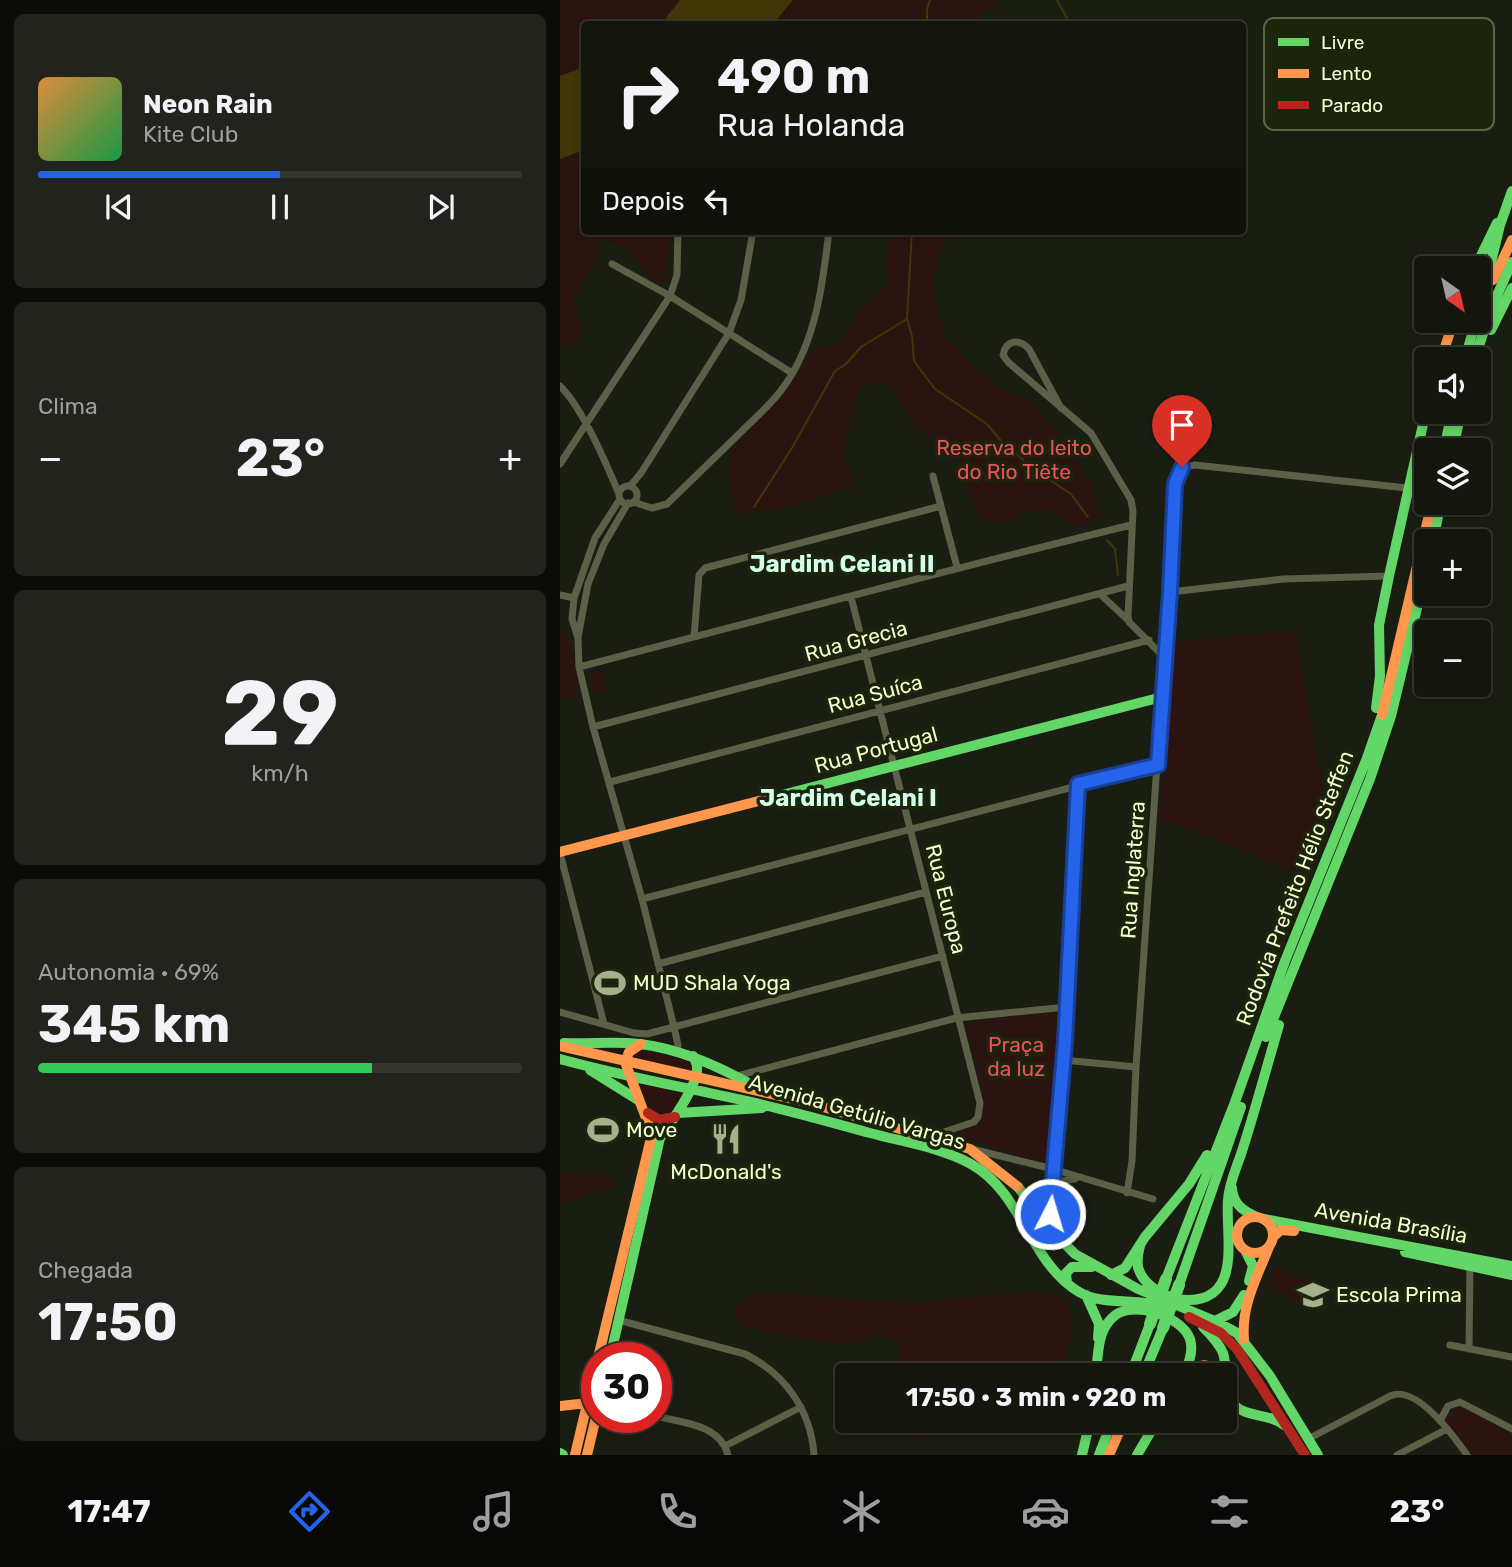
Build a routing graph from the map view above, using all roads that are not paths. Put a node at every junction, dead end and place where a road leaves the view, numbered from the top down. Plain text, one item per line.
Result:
1 (1509, 198) edge
2 (678, 235) edge
3 (752, 235) edge
4 (829, 235) edge
5 (1512, 240) edge
6 (1481, 256) edge
7 (1512, 262) edge
8 (612, 264) dead end
9 (1491, 267) edge
10 (1491, 286) edge
11 (1512, 288) edge
12 (670, 296) junction
13 (729, 333) junction
14 (1480, 347) edge
15 (1482, 347) edge
16 (1040, 368) junction
17 (792, 373) junction
18 (1026, 378) junction
19 (560, 386) edge
20 (1061, 408) junction
21 (1423, 424) edge
22 (586, 426) junction
23 (560, 464) edge
24 (933, 475) dead end
25 (1407, 488) junction
26 (629, 494) junction
27 (941, 506) junction
28 (1429, 515) edge
29 (1131, 525) junction
30 (957, 567) junction
31 (1389, 576) junction
32 (1128, 586) junction
33 (1170, 592) junction
34 (560, 594) edge
35 (1101, 595) junction
36 (851, 597) junction
37 (574, 598) junction
38 (1418, 606) edge
39 (1129, 622) junction
40 (694, 637) junction
41 (578, 638) junction
42 (1149, 640) junction
43 (865, 657) junction
44 (1165, 657) junction
45 (579, 667) junction
46 (1162, 697) junction
47 (879, 711) junction
48 (593, 727) junction
49 (1367, 758) junction
50 (893, 765) junction
51 (1158, 765) junction
52 (610, 782) junction
53 (1078, 784) junction
54 (910, 828) junction
55 (623, 837) junction
56 (560, 853) edge
57 (926, 892) junction
58 (642, 900) junction
59 (1301, 948) junction
60 (943, 956) junction
61 (657, 964) junction
62 (1067, 1007) junction
63 (560, 1012) edge
64 (957, 1018) junction
65 (604, 1024) junction
66 (674, 1027) junction
67 (641, 1044) junction
68 (560, 1045) edge
69 (677, 1052) junction
70 (693, 1056) junction
71 (560, 1059) edge
72 (1063, 1060) junction
73 (625, 1062) junction
74 (584, 1066) junction
75 (1136, 1066) junction
76 (630, 1076) junction
77 (737, 1076) junction
78 (692, 1083) junction
79 (767, 1094) junction
80 (638, 1100) junction
81 (1235, 1102) junction
82 (774, 1107) junction
83 (648, 1113) junction
84 (677, 1115) junction
85 (929, 1137) junction
86 (970, 1149) junction
87 (978, 1168) junction
88 (1053, 1169) junction
89 (1233, 1177) junction
90 (1083, 1180) junction
91 (1052, 1186) junction
92 (1127, 1193) junction
93 (1153, 1199) dead end
94 (1034, 1207) junction
95 (1260, 1218) junction
96 (1052, 1231) junction
97 (1271, 1241) junction
98 (1140, 1245) junction
99 (1245, 1250) junction
100 (1470, 1265) junction
101 (1512, 1266) edge
102 (1096, 1268) junction
103 (1512, 1275) edge
104 (1116, 1278) junction
105 (1067, 1283) junction
106 (1086, 1295) junction
107 (618, 1320) junction
108 (1198, 1321) junction
109 (1215, 1321) junction
110 (1244, 1340) junction
111 (601, 1342) edge
112 (613, 1342) edge
113 (1450, 1345) dead end
114 (1469, 1349) junction
115 (1512, 1357) edge
116 (1097, 1363) edge
117 (1098, 1363) edge
118 (1135, 1363) edge
119 (1148, 1363) edge
120 (1189, 1363) edge
121 (1224, 1363) edge
122 (1274, 1383) junction
123 (1270, 1399) junction
124 (581, 1404) edge
125 (562, 1407) edge
126 (801, 1407) junction
127 (1237, 1407) edge
128 (1253, 1411) junction
129 (672, 1420) edge
130 (1440, 1421) junction
131 (1447, 1429) junction
132 (1512, 1429) edge
133 (1289, 1430) junction
134 (582, 1433) edge
135 (592, 1433) edge
136 (1087, 1433) edge
137 (1107, 1433) edge
138 (1119, 1433) edge
139 (1150, 1433) edge
140 (1308, 1439) junction
141 (725, 1446) junction
142 (575, 1455) edge
143 (587, 1455) edge
144 (729, 1455) edge
145 (814, 1455) edge
146 (1082, 1455) edge
147 (1098, 1455) edge
148 (1109, 1455) edge
149 (1138, 1455) edge
150 (1305, 1455) edge
151 (1318, 1455) edge
152 (1397, 1455) edge
153 (1467, 1455) edge

1 - 6 main road
1 - 9 main road
2 - 12 street
3 - 13 street
4 - 17 street
5 - 10 main road
7 - 14 main road
8 - 12 street
11 - 15 main road
12 - 13 street
12 - 22 street
13 - 17 street
13 - 26 street
16 - 18 street
16 - 18 street
16 - 20 street
17 - 26 street
18 - 20 street
19 - 22 street
20 - 29 street
21 - 25 main road
22 - 23 street
22 - 26 street
24 - 27 street
25 - 31 main road
25 - 33 street, Rua Inglaterra
26 - 37 street
26 - 41 street
27 - 30 street
27 - 40 street
28 - 49 main road, Rodovia Prefeito Hélio Steffen
29 - 30 street
29 - 32 street
30 - 36 street
31 - 33 street
31 - 49 main road
32 - 35 street, Rua Grecia
32 - 39 street
33 - 44 street, Rua Inglaterra
34 - 37 street
35 - 39 street
35 - 43 street, Rua Grecia
36 - 40 street
36 - 43 street, Rua Europa
37 - 41 street
38 - 59 main road, Rodovia Prefeito Hélio Steffen
39 - 42 street
40 - 45 street
41 - 45 street
42 - 44 street
42 - 47 street, Rua Suíca
43 - 47 street, Rua Europa
43 - 48 street, Rua Grecia
44 - 46 street, Rua Inglaterra
45 - 48 street
46 - 50 main road, Rua Portugal
46 - 51 street, Rua Inglaterra
47 - 50 street, Rua Europa
47 - 52 street, Rua Suíca
48 - 52 street
49 - 81 main road, Rodovia Prefeito Hélio Steffen
50 - 54 street, Rua Europa
50 - 55 main road, Rua Portugal
51 - 53 street
51 - 75 street, Rua Inglaterra
52 - 55 street
53 - 54 street
53 - 62 street
54 - 57 street, Rua Europa
54 - 58 street
55 - 56 main road, Rua Portugal
55 - 58 street
56 - 65 street
57 - 60 street, Rua Europa
57 - 61 street
58 - 61 street
59 - 89 main road
59 - 119 main road, Rodovia Prefeito Hélio Steffen, bridge
60 - 64 street, Rua Europa
60 - 66 street
61 - 66 street
62 - 64 street
62 - 72 street
63 - 65 street
64 - 77 street
64 - 85 street, Rua Europa
65 - 66 street
66 - 69 street
67 - 68 main road
67 - 69 main road
67 - 73 main road
68 - 73 main road, Avenida Getúlio Vargas
69 - 70 main road
70 - 77 main road
70 - 78 main road
71 - 74 main road, Avenida Getúlio Vargas
72 - 75 street
72 - 88 street
73 - 76 main road
73 - 78 main road, Avenida Getúlio Vargas
74 - 76 main road, Avenida Getúlio Vargas
74 - 80 main road
75 - 92 street, Rua Inglaterra
76 - 78 main road, Avenida Getúlio Vargas
76 - 80 main road
77 - 79 main road
78 - 79 main road, Avenida Getúlio Vargas
78 - 82 main road, Avenida Getúlio Vargas
78 - 84 main road
79 - 85 main road, Avenida Getúlio Vargas
80 - 83 main road
81 - 98 main road
81 - 118 main road, Rodovia Prefeito Hélio Steffen, bridge
82 - 84 main road
82 - 87 main road, Avenida Getúlio Vargas
83 - 84 main road
83 - 111 main road
84 - 107 main road
85 - 86 main road, Avenida Getúlio Vargas
86 - 88 street, Avenida Getúlio Vargas
86 - 94 main road, Avenida Getúlio Vargas
87 - 94 main road
87 - 105 main road, Avenida Getúlio Vargas
88 - 90 street, Avenida Getúlio Vargas
88 - 91 street
89 - 95 main road
89 - 98 main road
90 - 91 street
90 - 92 street, Avenida Getúlio Vargas
91 - 94 street
91 - 96 street
92 - 93 street, Avenida Getúlio Vargas
94 - 96 main road, Avenida Getúlio Vargas
95 - 97 main road
95 - 99 main road
95 - 101 main road, Avenida Brasília
96 - 102 main road, Avenida Getúlio Vargas
97 - 99 main road
97 - 100 main road, Avenida Brasília
97 - 110 main road
98 - 104 main road
99 - 109 main road
100 - 103 main road, Avenida Brasília
100 - 114 street
102 - 104 main road, Avenida Getúlio Vargas
102 - 105 main road
104 - 109 main road, Avenida Getúlio Vargas
105 - 106 main road, Avenida Getúlio Vargas
106 - 108 main road
106 - 116 main road
107 - 112 main road
107 - 126 street
108 - 121 main road
108 - 123 main road
109 - 110 main road, Avenida Getúlio Vargas
110 - 122 main road
113 - 114 street
114 - 115 street
117 - 120 main road
122 - 123 main road
122 - 140 main road
123 - 128 main road
123 - 133 main road
124 - 125 main road
126 - 141 street
126 - 145 street
127 - 128 main road
128 - 133 main road
129 - 141 street
130 - 131 street
130 - 132 street
130 - 140 street
131 - 152 street
131 - 153 street
133 - 150 main road
134 - 142 main road
135 - 143 main road
136 - 146 main road
137 - 147 main road
138 - 148 main road
139 - 149 main road
140 - 151 main road
141 - 144 street

